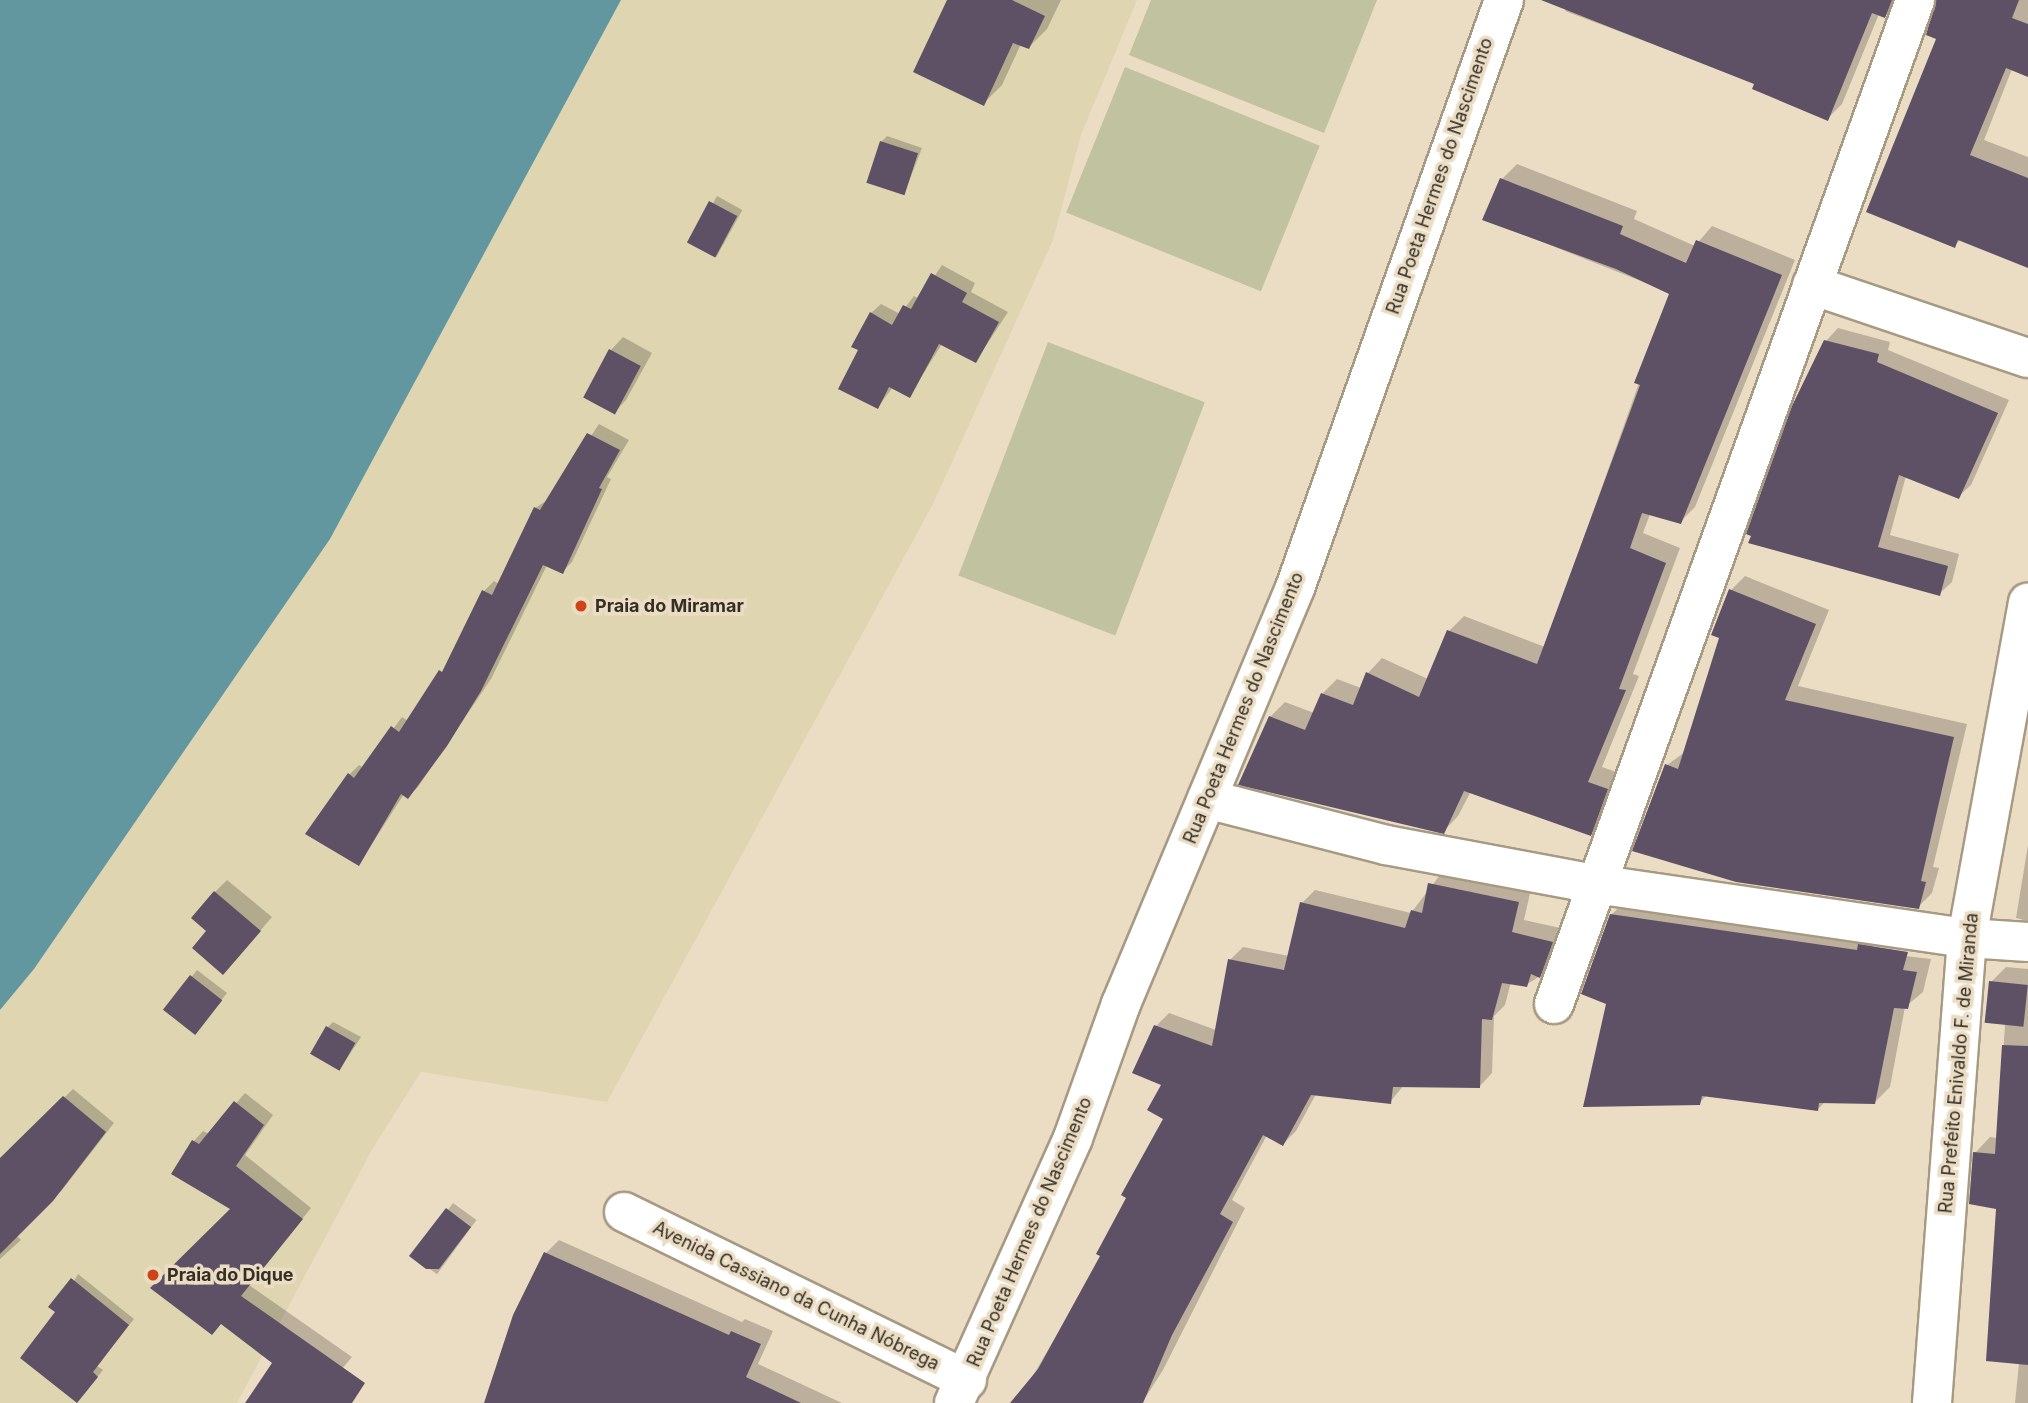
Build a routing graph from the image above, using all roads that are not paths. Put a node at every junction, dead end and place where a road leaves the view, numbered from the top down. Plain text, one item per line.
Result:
1 (1504, 0) edge
2 (1915, 0) edge
3 (1812, 285) junction
4 (2028, 358) edge
5 (2028, 602) edge
6 (1207, 799) junction
7 (1595, 884) junction
8 (1967, 938) junction
9 (2028, 942) edge
10 (1554, 1004) dead end
11 (624, 1213) dead end
12 (960, 1392) edge
13 (1932, 1403) edge

1 - 6 street, Rua Poeta Hermes do Nascimento
2 - 3 street
3 - 4 street
3 - 7 street
5 - 8 street, Rua Prefeito Enivaldo F. de Miranda
6 - 7 street
6 - 12 street, Rua Poeta Hermes do Nascimento
7 - 8 street
7 - 10 street
8 - 9 street
8 - 13 street, Rua Prefeito Enivaldo F. de Miranda
11 - 12 street, Avenida Cassiano da Cunha Nóbrega

